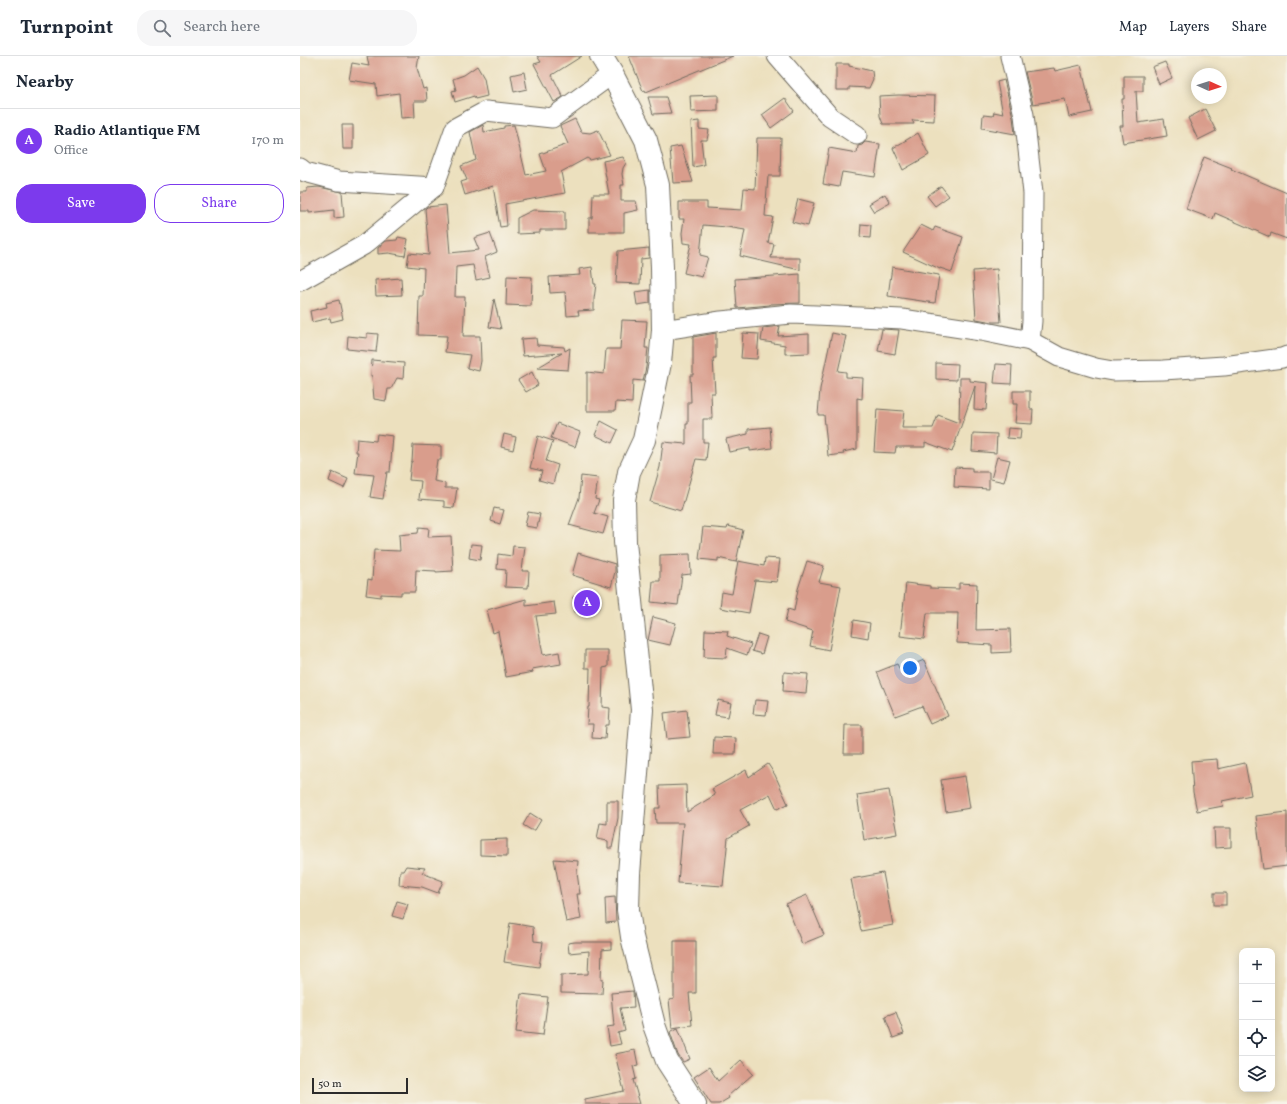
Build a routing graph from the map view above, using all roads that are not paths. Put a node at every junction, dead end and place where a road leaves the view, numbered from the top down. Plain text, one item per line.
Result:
1 (601, 56) edge
2 (777, 56) edge
3 (1010, 56) edge
4 (612, 74) junction
5 (857, 135) dead end
6 (300, 168) edge
7 (434, 187) junction
8 (300, 282) edge
9 (663, 330) junction
10 (1030, 342) junction
11 (1287, 356) edge
12 (696, 1104) edge

1 - 4 main road
2 - 5 street
3 - 10 street
4 - 7 street
4 - 9 main road
6 - 7 street
7 - 8 street
9 - 10 street
9 - 12 main road
10 - 11 street

